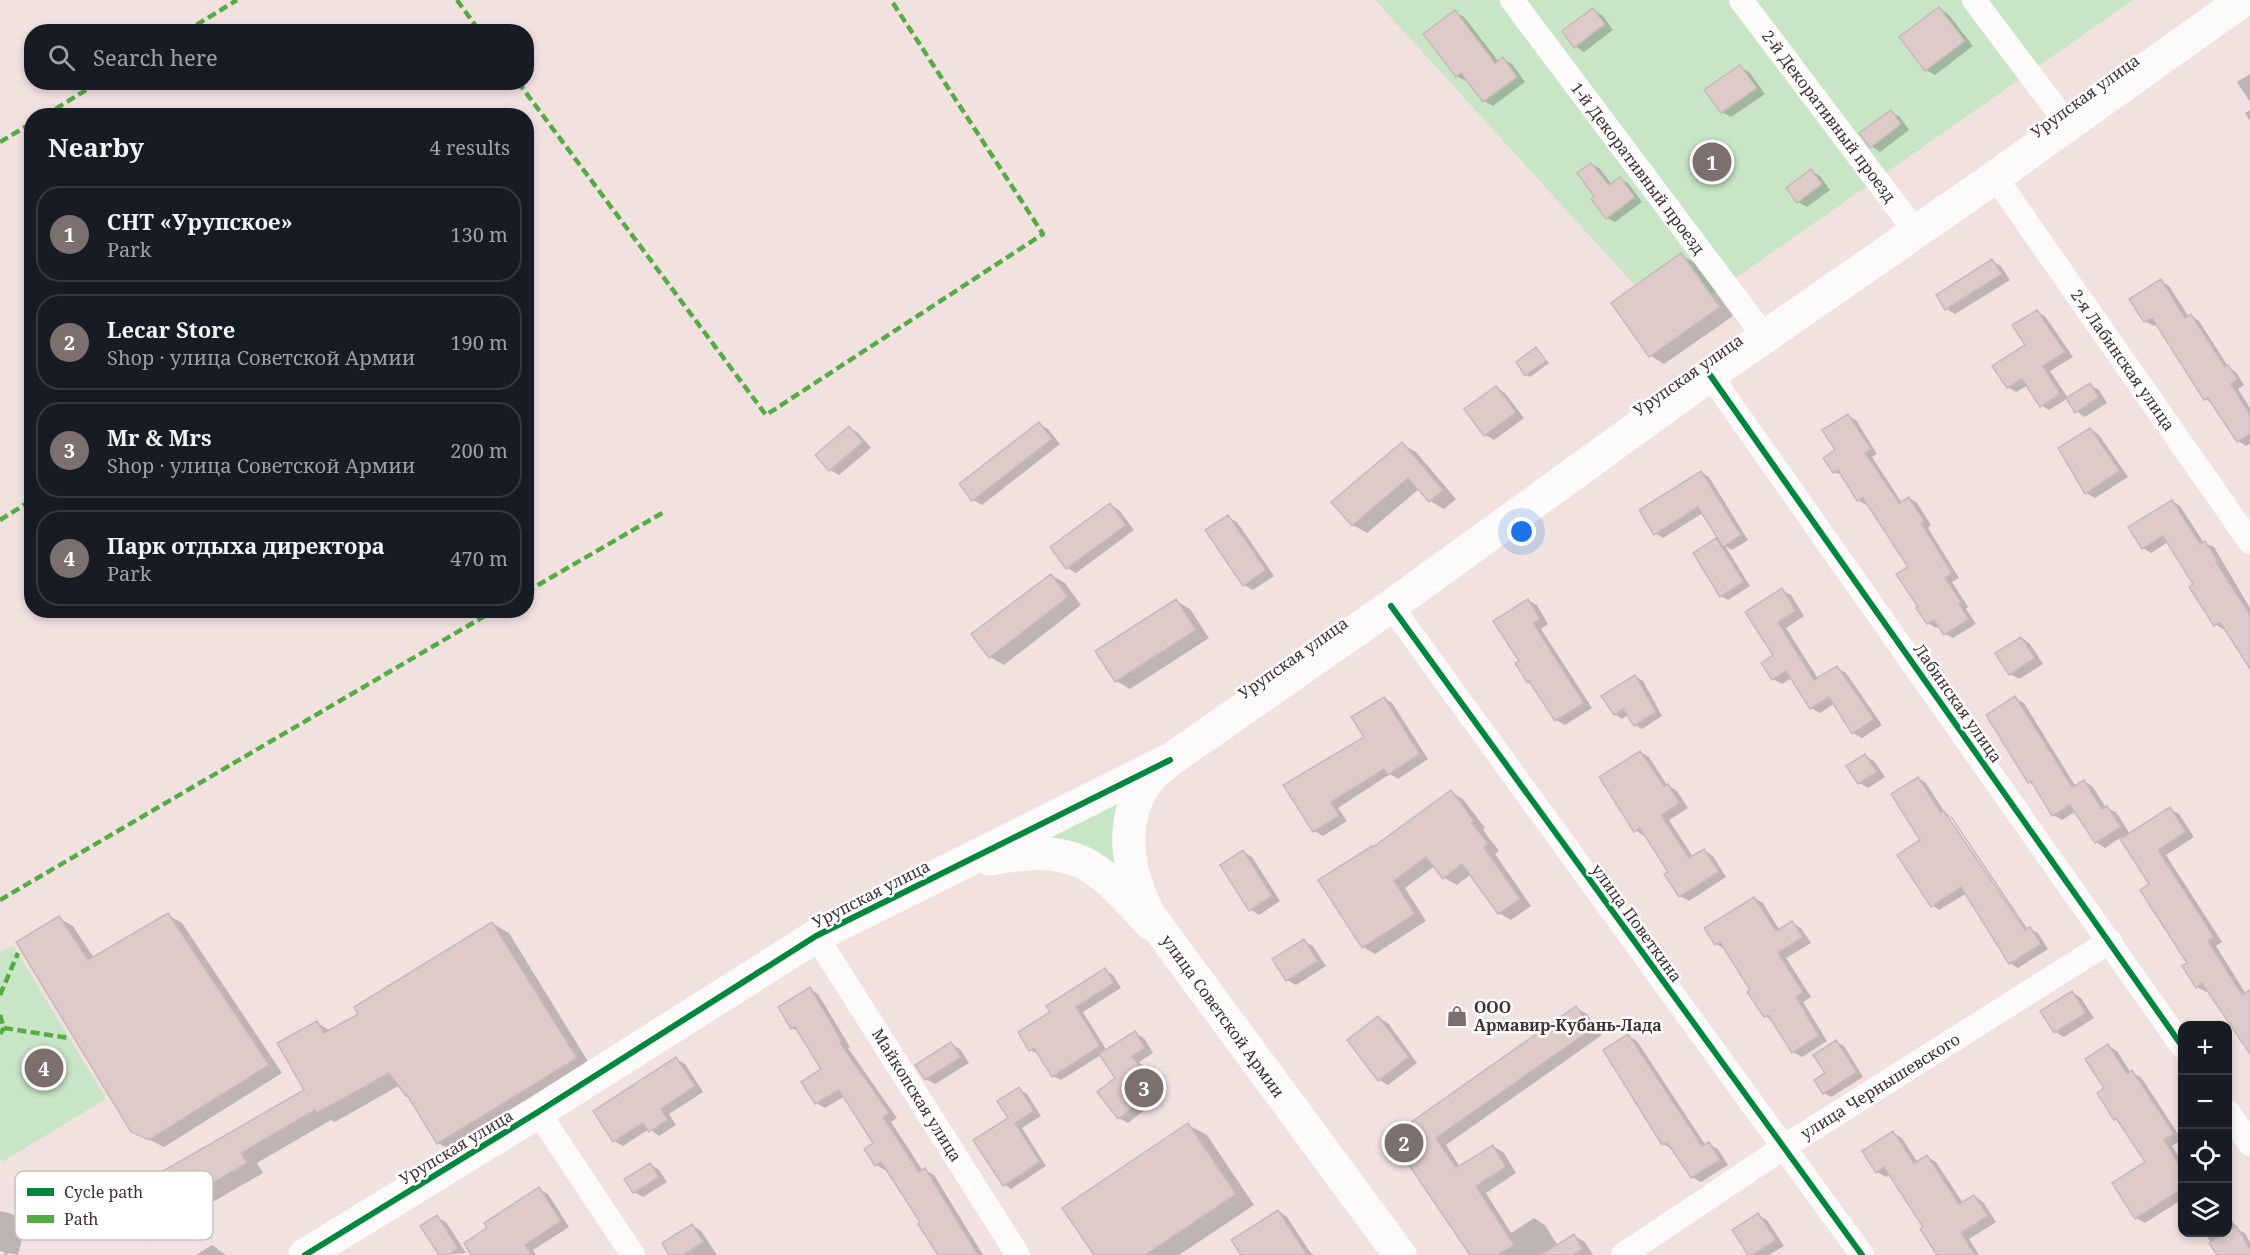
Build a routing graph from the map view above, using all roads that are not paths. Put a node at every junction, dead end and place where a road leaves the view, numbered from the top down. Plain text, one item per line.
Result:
1 (1512, 0) edge
2 (1741, 0) edge
3 (1974, 0) edge
4 (2222, 6) edge
5 (2068, 125) junction
6 (1995, 177) junction
7 (1916, 232) junction
8 (1765, 337) junction
9 (1710, 375) junction
10 (2250, 542) edge
11 (1391, 606) junction
12 (1170, 760) junction
13 (947, 870) junction
14 (816, 936) junction
15 (2110, 942) junction
16 (1169, 943) junction
17 (2178, 1040) edge
18 (538, 1113) junction
19 (2232, 1118) edge
20 (2250, 1144) edge
21 (1784, 1147) junction
22 (305, 1255) edge
23 (633, 1255) edge
24 (1018, 1255) edge
25 (1400, 1255) edge
26 (1623, 1255) edge
27 (1862, 1255) edge

1 - 8 street, 1-й Декоративный проезд
2 - 7 street, 2-й Декоративный проезд
3 - 5 street
4 - 5 main road, Урупская улица
5 - 6 main road, Урупская улица
6 - 7 main road, Урупская улица
6 - 10 street, 2-я Лабинская улица
7 - 8 main road, Урупская улица
8 - 9 main road, Урупская улица
9 - 11 main road, Урупская улица
9 - 15 street, Лабинская улица
11 - 12 main road, Урупская улица
11 - 21 street, улица Поветкина
12 - 13 main road, Урупская улица
12 - 16 main road, улица Советской Армии
13 - 14 main road, Урупская улица
13 - 16 main road
14 - 18 main road, Урупская улица
14 - 24 street, Майкопская улица
15 - 17 street, Лабинская улица
15 - 21 street, улица Чернышевского
16 - 25 main road, улица Советской Армии
18 - 22 main road, Урупская улица
18 - 23 street
19 - 20 street
21 - 26 street, улица Чернышевского
21 - 27 street, улица Поветкина

